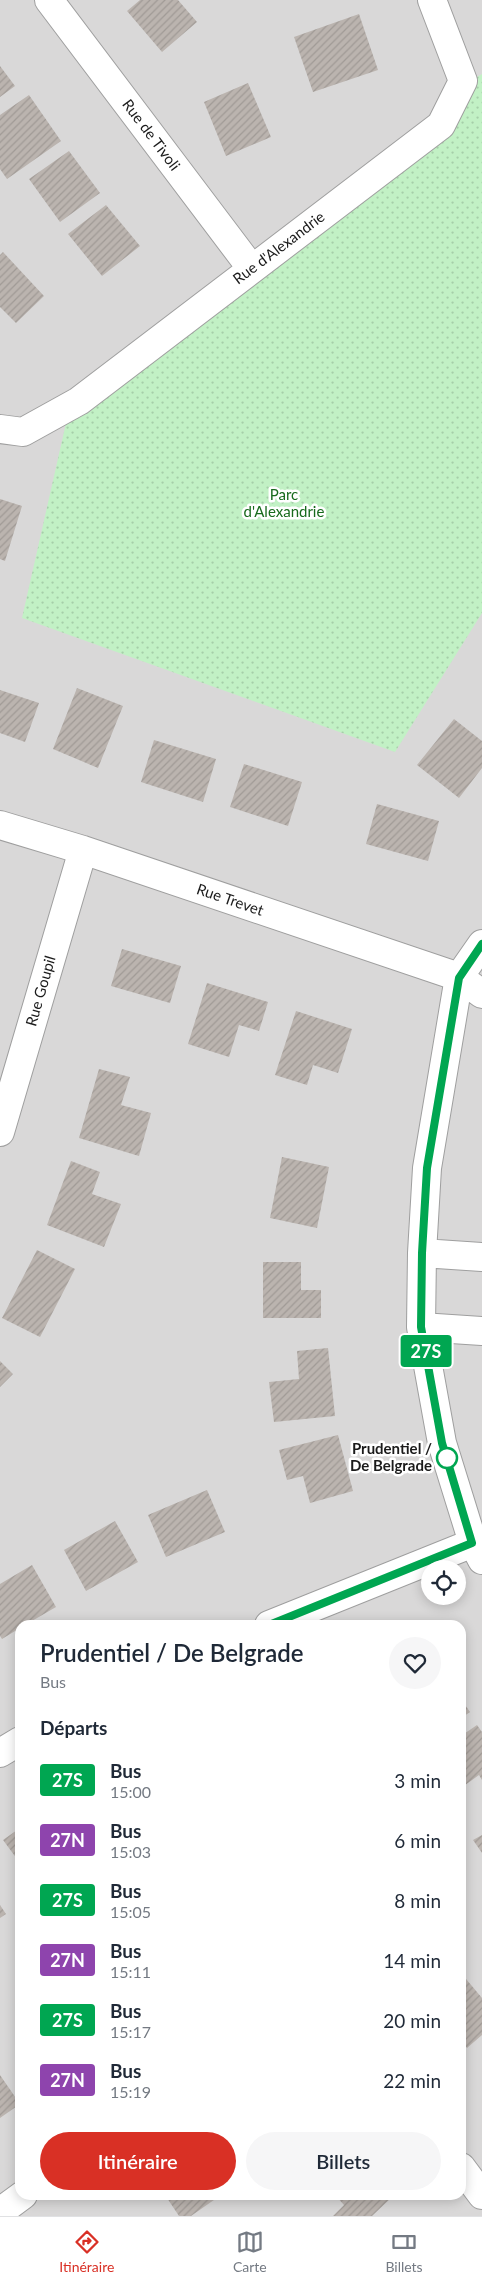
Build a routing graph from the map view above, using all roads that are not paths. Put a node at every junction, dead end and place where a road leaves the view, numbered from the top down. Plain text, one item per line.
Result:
1 (49, 0) edge
2 (432, 0) edge
3 (252, 269) junction
4 (0, 429) edge
5 (0, 825) edge
6 (83, 850) junction
7 (482, 944) edge
8 (459, 978) junction
9 (482, 994) edge
10 (0, 1132) edge
11 (422, 1253) junction
12 (482, 1257) edge
13 (421, 1327) junction
14 (482, 1331) edge
15 (477, 1552) edge
16 (283, 1620) edge
17 (15, 1744) edge
18 (0, 1753) edge
19 (466, 2174) edge
20 (482, 2195) edge
21 (16, 2200) edge
22 (0, 2212) edge

1 - 3 street, Rue de Tivoli
2 - 3 street, Rue d'Alexandrie
3 - 4 street, Rue d'Alexandrie
5 - 6 street, Rue Trevet
6 - 8 street, Rue Trevet
6 - 10 street, Rue Goupil
7 - 8 street
8 - 9 street, Rue Trevet
8 - 11 street
11 - 12 street
11 - 13 street
13 - 14 street
13 - 15 street
15 - 16 street
17 - 18 street
19 - 20 street
21 - 22 street

